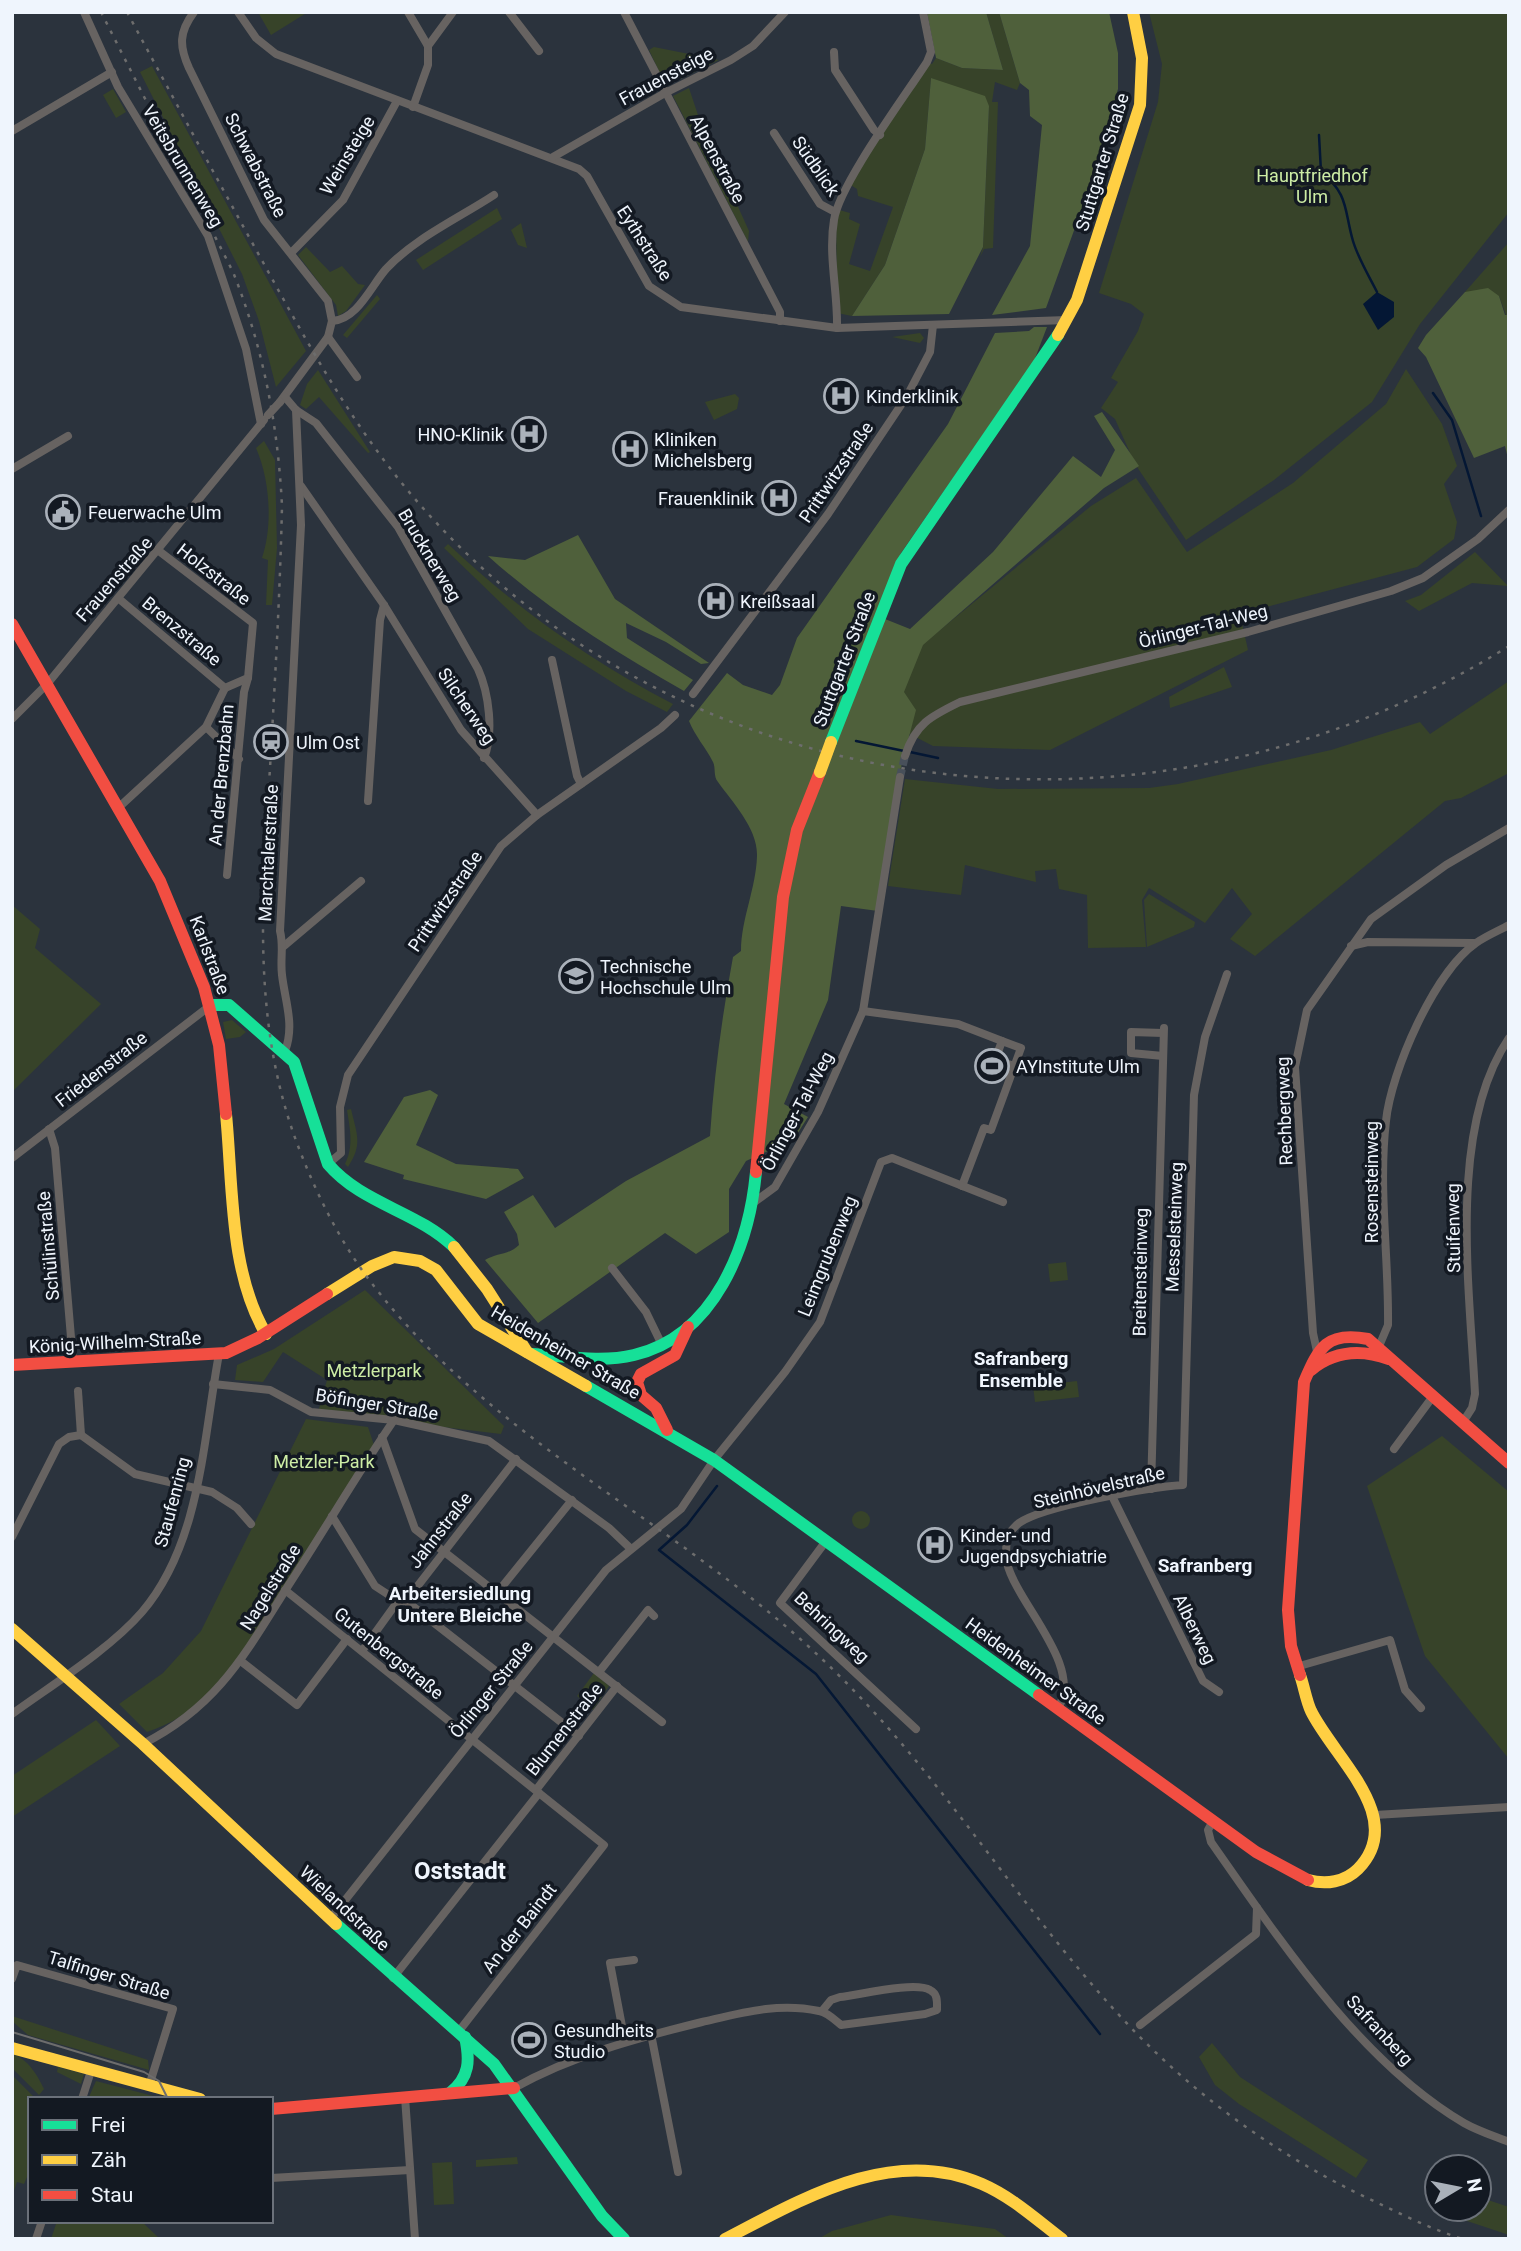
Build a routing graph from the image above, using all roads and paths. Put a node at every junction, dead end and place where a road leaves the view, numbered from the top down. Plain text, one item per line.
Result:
1 (84, 12) edge
2 (194, 12) edge
3 (238, 12) edge
4 (408, 12) edge
5 (453, 12) edge
6 (509, 12) edge
7 (624, 12) edge
8 (785, 12) edge
9 (923, 12) edge
10 (1133, 12) edge
11 (428, 46) junction
12 (539, 51) dead end
13 (834, 52) dead end
14 (112, 72) junction
15 (666, 93) junction
16 (397, 101) junction
17 (413, 107) junction
18 (12, 131) edge
19 (774, 133) dead end
20 (880, 135) junction
21 (553, 157) junction
22 (494, 195) dead end
23 (835, 212) junction
24 (291, 253) junction
25 (1068, 320) junction
26 (332, 321) junction
27 (780, 321) junction
28 (933, 325) junction
29 (837, 328) junction
30 (328, 337) junction
31 (357, 377) dead end
32 (283, 399) junction
33 (296, 410) junction
34 (261, 424) junction
35 (68, 436) dead end
36 (12, 469) edge
37 (301, 486) junction
38 (1509, 510) edge
39 (159, 551) junction
40 (118, 598) junction
41 (384, 605) junction
42 (12, 624) edge
43 (552, 660) dead end
44 (248, 678) junction
45 (48, 683) junction
46 (225, 688) junction
47 (694, 694) dead end
48 (675, 715) dead end
49 (12, 719) edge
50 (206, 727) junction
51 (906, 752) tunnel mouth
52 (484, 758) junction
53 (239, 759) junction
54 (901, 777) tunnel mouth
55 (581, 784) junction
56 (369, 801) dead end
57 (117, 809) junction
58 (537, 815) junction
59 (1509, 828) edge
60 (227, 876) dead end
61 (361, 881) dead end
62 (1509, 925) edge
63 (1474, 943) junction
64 (284, 946) junction
65 (1351, 946) junction
66 (1227, 974) dead end
67 (211, 1006) junction
68 (863, 1010) junction
69 (1509, 1038) edge
70 (1002, 1041) junction
71 (285, 1051) junction
72 (1163, 1056) junction
73 (1015, 1066) junction
74 (49, 1129) junction
75 (12, 1158) edge
76 (328, 1164) junction
77 (962, 1186) junction
78 (1003, 1202) dead end
79 (753, 1203) junction
80 (612, 1268) dead end
81 (688, 1326) junction
82 (266, 1334) junction
83 (663, 1345) junction
84 (1378, 1350) junction
85 (528, 1353) junction
86 (219, 1354) junction
87 (1319, 1357) junction
88 (73, 1361) junction
89 (12, 1365) edge
90 (213, 1384) junction
91 (78, 1391) dead end
92 (1434, 1395) junction
93 (394, 1420) junction
94 (1463, 1422) junction
95 (667, 1431) junction
96 (81, 1435) junction
97 (382, 1437) junction
98 (1394, 1449) dead end
99 (516, 1458) junction
100 (715, 1460) junction
101 (1509, 1464) edge
102 (1183, 1485) joint
103 (195, 1487) junction
104 (1151, 1489) junction
105 (1112, 1496) junction
106 (572, 1500) junction
107 (332, 1516) junction
108 (251, 1524) dead end
109 (12, 1537) edge
110 (826, 1541) junction
111 (630, 1548) junction
112 (443, 1551) junction
113 (285, 1590) junction
114 (497, 1593) junction
115 (402, 1601) junction
116 (654, 1616) dead end
117 (12, 1629) edge
118 (554, 1636) junction
119 (347, 1639) junction
120 (362, 1651) junction
121 (242, 1662) junction
122 (1296, 1667) junction
123 (599, 1672) junction
124 (66, 1674) junction
125 (515, 1685) junction
126 (617, 1686) junction
127 (1219, 1692) dead end
128 (1058, 1708) junction
129 (1421, 1708) dead end
130 (12, 1714) edge
131 (662, 1722) dead end
132 (916, 1729) dead end
133 (579, 1736) junction
134 (471, 1739) junction
135 (144, 1744) junction
136 (537, 1792) junction
137 (1509, 1807) edge
138 (1376, 1815) junction
139 (1213, 1821) junction
140 (604, 1845) joint
141 (1257, 1908) junction
142 (331, 1919) junction
143 (634, 1959) dead end
144 (393, 1978) junction
145 (12, 1979) edge
146 (822, 2011) junction
147 (1140, 2025) dead end
148 (463, 2030) junction
149 (651, 2034) junction
150 (625, 2042) junction
151 (12, 2048) edge
152 (91, 2071) junction
153 (149, 2086) junction
154 (514, 2088) junction
155 (450, 2093) junction
156 (83, 2097) edge
157 (192, 2097) edge
158 (405, 2097) junction
159 (273, 2109) edge
160 (1509, 2142) edge
161 (410, 2170) junction
162 (678, 2172) dead end
163 (273, 2178) edge
164 (415, 2239) edge
165 (624, 2239) edge
166 (725, 2239) edge
167 (1062, 2239) edge

1 - 14 street, Veitsbrunnenweg
2 - 24 street, Schwabstraße
3 - 16 street, Eythstraße
4 - 11 street
5 - 11 street
6 - 12 street
7 - 15 street, Alpenstraße
8 - 15 street, Frauensteige
9 - 20 street
10 - 25 main road, Stuttgarter Straße
11 - 17 street
13 - 20 street
14 - 18 street
14 - 34 street, Veitsbrunnenweg
15 - 21 street, Frauensteige
15 - 27 street, Alpenstraße
16 - 17 street, Eythstraße
16 - 24 street, Weinsteige
17 - 21 street, Eythstraße
19 - 23 street, Südblick
20 - 23 street
21 - 27 street, Eythstraße
22 - 26 street
23 - 29 street
24 - 26 street, Schwabstraße
25 - 28 street, Eythstraße
25 - 79 main road, Stuttgarter Straße, bridge
26 - 30 street, Frauenstraße
27 - 29 street, Eythstraße
28 - 29 street, Eythstraße
28 - 47 street, Prittwitzstraße
30 - 31 street
30 - 32 street, Frauenstraße
32 - 33 street, Brucknerweg
32 - 34 street, Frauenstraße, bridge
33 - 37 street
33 - 52 street, Brucknerweg
34 - 39 street, Frauenstraße
35 - 36 street
37 - 41 street, Silcherweg
37 - 64 street, Marchtalerstraße
38 - 51 street, Örlinger-Tal-Weg
39 - 40 street, Frauenstraße
39 - 44 street, Holzstraße
40 - 45 street, Frauenstraße
40 - 46 street, Brenzstraße
41 - 52 street, Silcherweg
41 - 56 street
42 - 45 main road, Karlstraße
43 - 55 street
44 - 46 street
44 - 53 street, An der Brenzbahn
45 - 49 street, Frauenstraße
45 - 57 main road, Karlstraße
46 - 50 street
48 - 55 street, Prittwitzstraße
50 - 53 street
50 - 57 street
52 - 58 street, Silcherweg
53 - 60 street, An der Brenzbahn
54 - 68 street, Örlinger-Tal-Weg
55 - 58 street, Prittwitzstraße
57 - 67 main road, Karlstraße
58 - 76 street, Prittwitzstraße
59 - 65 street, Rechbergweg
61 - 64 street
62 - 63 street, Rosensteinweg
63 - 65 street
63 - 84 street, Rosensteinweg
64 - 71 street, Marchtalerstraße
65 - 87 street, Rechbergweg
66 - 102 street, Messelsteinweg
67 - 71 main road
67 - 74 street, Friedenstraße
67 - 82 main road, Karlstraße
68 - 70 street
68 - 79 street, Örlinger-Tal-Weg
69 - 94 street, Stuifenweg
70 - 73 street
70 - 73 street
71 - 76 main road
72 - 72 street, Breitensteinweg
72 - 104 street, Breitensteinweg
73 - 77 street
74 - 75 street, Friedenstraße
74 - 88 street, Schülinstraße
76 - 85 main road
77 - 78 street, Leimgrubenweg
77 - 100 street, Leimgrubenweg
79 - 81 main road, Stuttgarter Straße
80 - 83 street
81 - 83 main road, Stuttgarter Straße
81 - 95 main road
82 - 85 main road, Heidenheimer Straße
82 - 86 main road, Heidenheimer Straße
83 - 85 main road, Stuttgarter Straße
84 - 87 main road
84 - 92 main road
85 - 95 main road, Heidenheimer Straße
86 - 88 main road, König-Wilhelm-Straße
86 - 90 street, Staufenring
87 - 122 main road
88 - 89 main road, König-Wilhelm-Straße
90 - 93 street, Böfinger Straße
90 - 103 street, Staufenring
91 - 96 street
92 - 94 main road
92 - 98 street
93 - 97 street, Nagelstraße
93 - 99 street, Böfinger Straße
94 - 101 main road
95 - 100 main road, Heidenheimer Straße
96 - 103 street
96 - 109 street
97 - 107 street, Nagelstraße
97 - 112 street
99 - 106 street, Böfinger Straße
99 - 112 street, Jahnstraße
100 - 110 main road, Heidenheimer Straße
100 - 111 street, Örlinger Straße
102 - 104 street, Steinhövelstraße
103 - 108 street
103 - 124 street, Staufenring
104 - 105 street, Steinhövelstraße
105 - 127 street, Alberweg
105 - 128 street, Steinhövelstraße
106 - 111 street, Böfinger Straße
106 - 114 street
107 - 113 street, Nagelstraße
107 - 115 street
110 - 128 main road, Heidenheimer Straße
110 - 132 street, Behringweg
111 - 118 street, Örlinger Straße
112 - 114 street
112 - 115 street, Jahnstraße
113 - 119 street, Gutenbergstraße
113 - 121 street, Nagelstraße
114 - 118 street
115 - 120 street, Jahnstraße
115 - 125 street
116 - 123 street
117 - 124 main road, Wielandstraße
118 - 123 street
118 - 125 street, Örlinger Straße
119 - 120 street, Gutenbergstraße
119 - 121 street
120 - 134 street, Gutenbergstraße
121 - 135 street, Nagelstraße
122 - 129 street
122 - 138 main road
123 - 126 street
124 - 130 street, Staufenring
124 - 135 main road, Wielandstraße
125 - 133 street
125 - 134 street, Örlinger Straße
126 - 131 street
126 - 133 street, Blumenstraße
128 - 139 main road, Heidenheimer Straße
133 - 136 street, Blumenstraße
134 - 136 street, Gutenbergstraße
134 - 142 street, Örlinger Straße
135 - 142 main road, Wielandstraße
136 - 140 street, Gutenbergstraße
136 - 144 street, Blumenstraße
137 - 138 street
138 - 139 main road, Heidenheimer Straße
139 - 141 street, Safranberg
140 - 148 street, An der Baindt
141 - 147 street
141 - 160 street, Safranberg
142 - 144 main road, Wielandstraße
143 - 150 street
144 - 148 main road, Wielandstraße
145 - 153 street, Talfinger Straße
146 - 146 street
146 - 149 street
148 - 154 main road, Wielandstraße
148 - 155 main road
149 - 150 street
149 - 162 street
150 - 154 street
151 - 152 main road
152 - 153 main road
152 - 156 street
153 - 157 main road
154 - 155 main road
154 - 165 main road, Wielandstraße
155 - 158 main road
158 - 159 main road
158 - 161 street
161 - 163 street
161 - 164 street
166 - 167 main road

